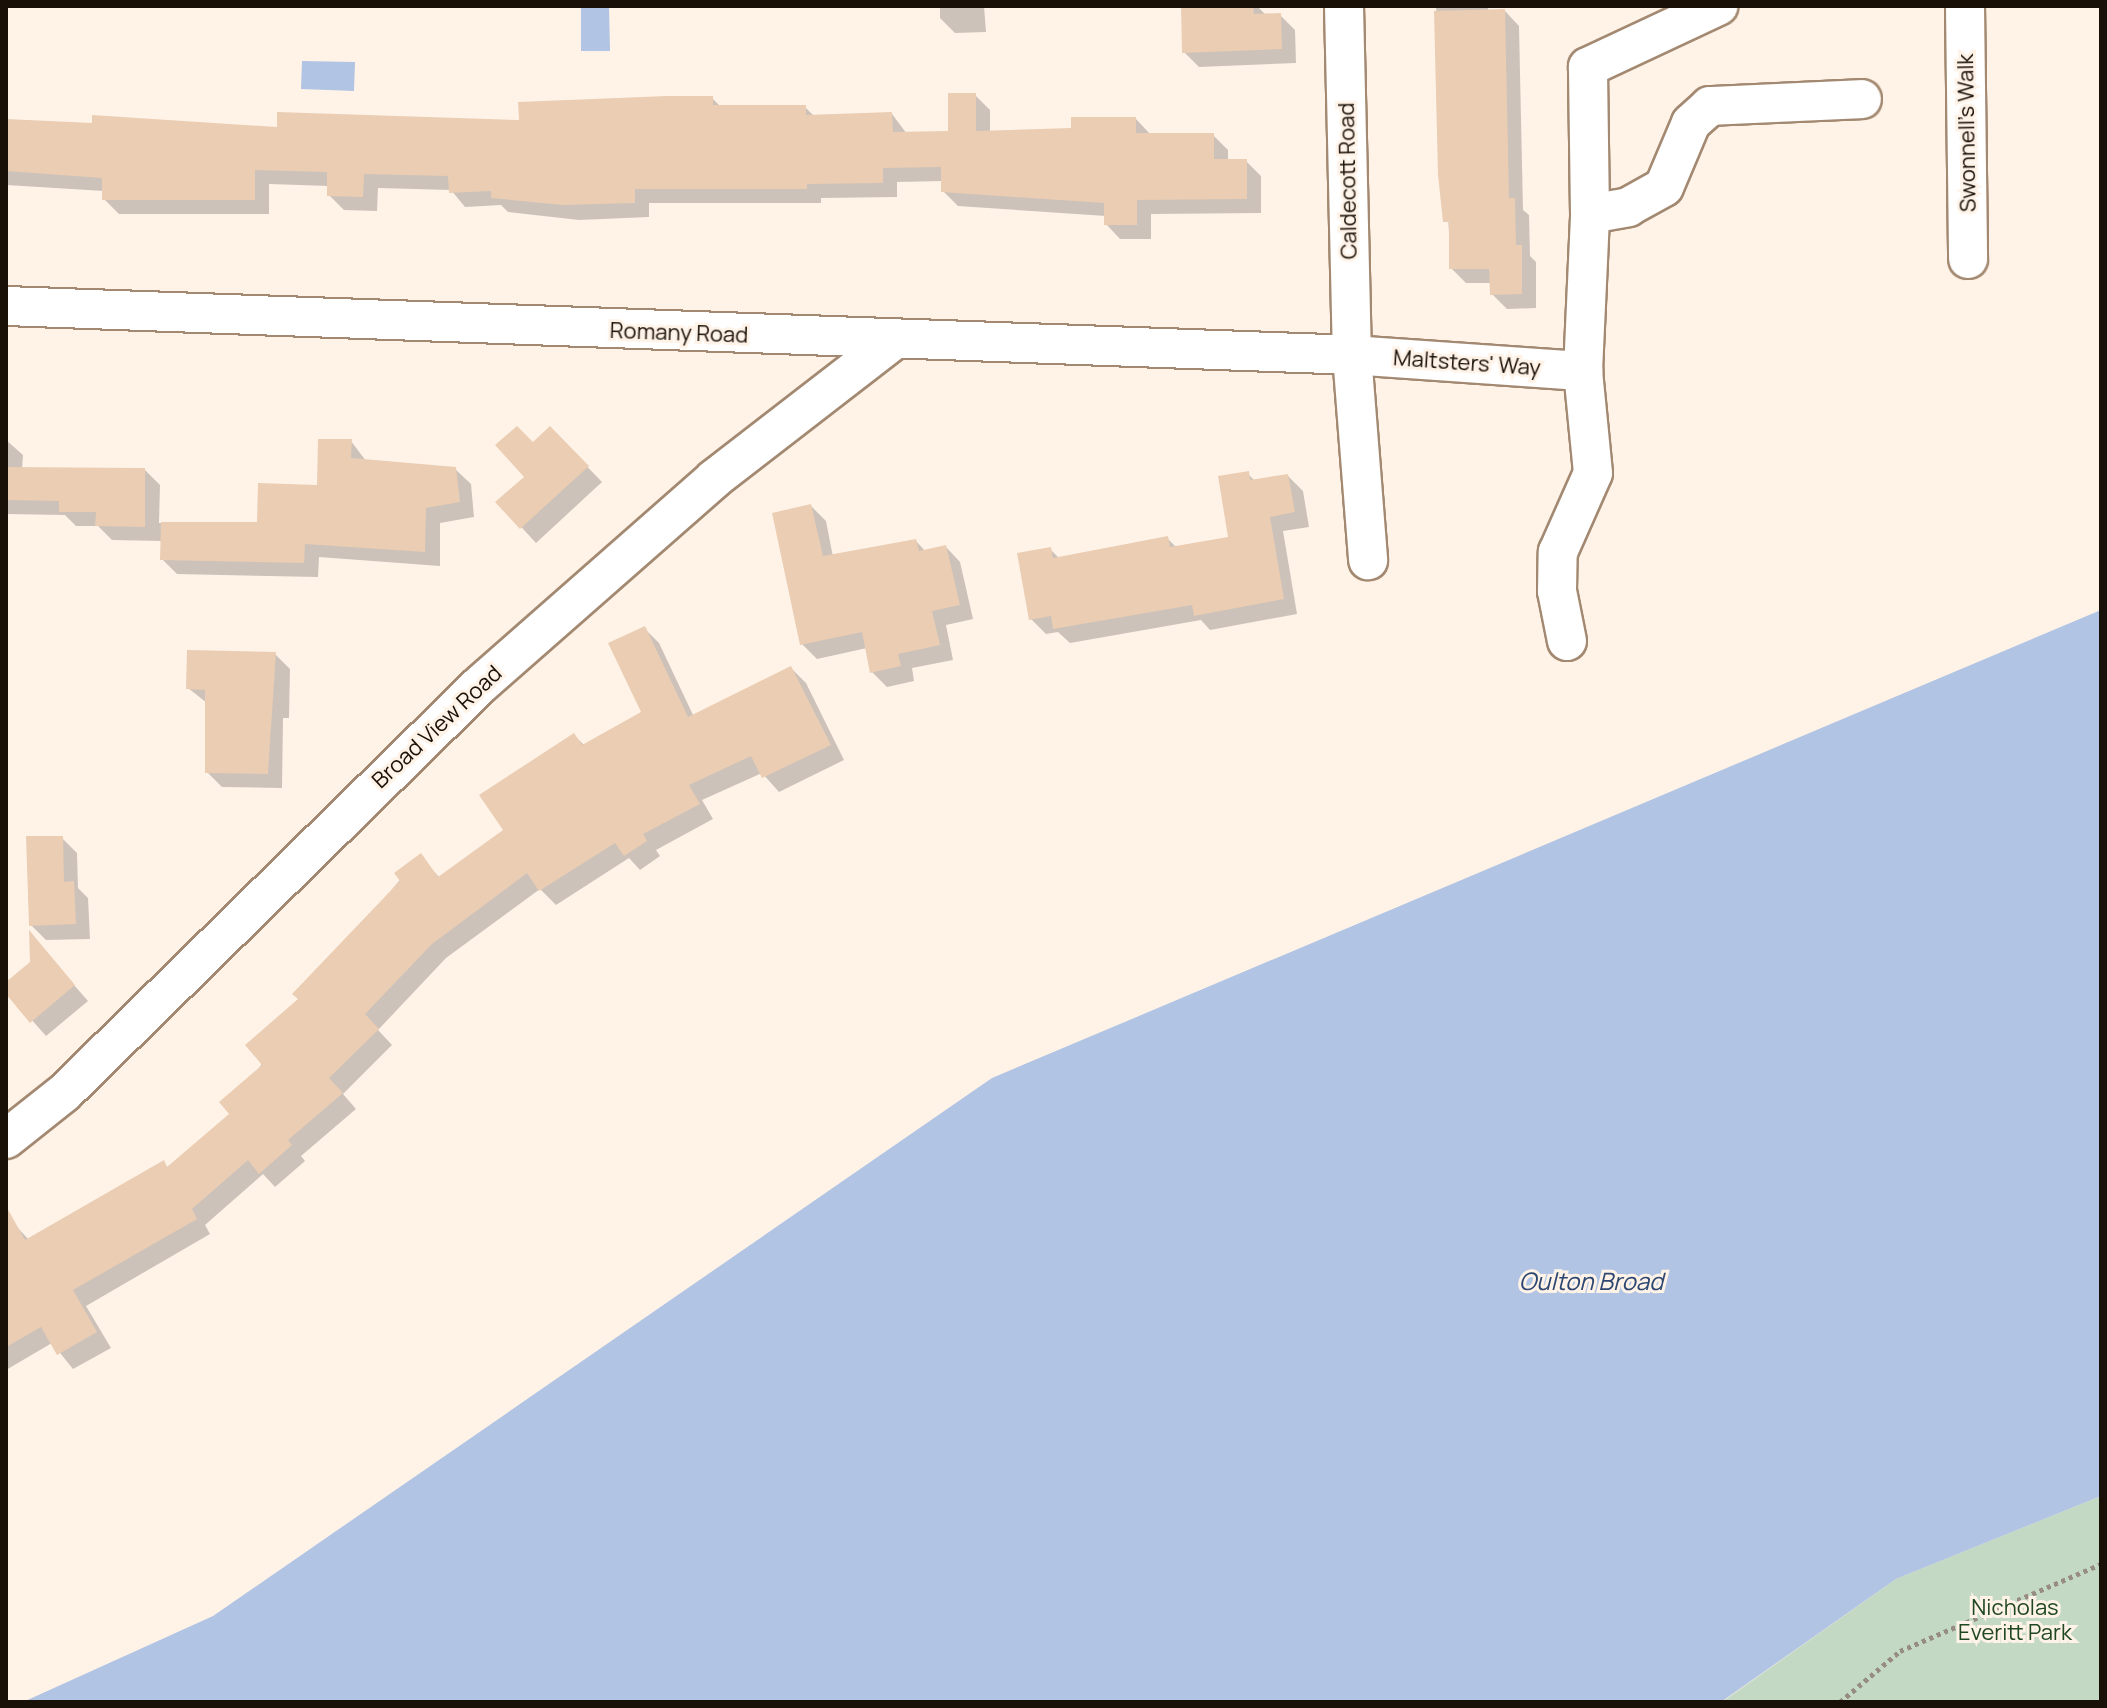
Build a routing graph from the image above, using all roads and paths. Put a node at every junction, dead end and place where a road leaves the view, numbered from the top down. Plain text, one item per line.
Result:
1 (1344, 6) edge
2 (1718, 6) edge
3 (1965, 6) edge
4 (1862, 99) dead end
5 (1590, 214) junction
6 (1968, 259) dead end
7 (6, 306) edge
8 (891, 342) junction
9 (1352, 355) junction
10 (1583, 371) junction
11 (1368, 560) dead end
12 (1567, 641) dead end
13 (6, 1139) edge
14 (2101, 1564) edge
15 (1840, 1702) edge

1 - 9 street, Caldecott Road
2 - 5 street
3 - 6 street, Swonnell's Walk
4 - 5 street
5 - 10 street
7 - 8 street, Romany Road
8 - 9 street, Romany Road
8 - 13 street, Broad View Road
9 - 10 street, Maltsters' Way
9 - 11 street, Caldecott Road
10 - 12 street
14 - 15 path

